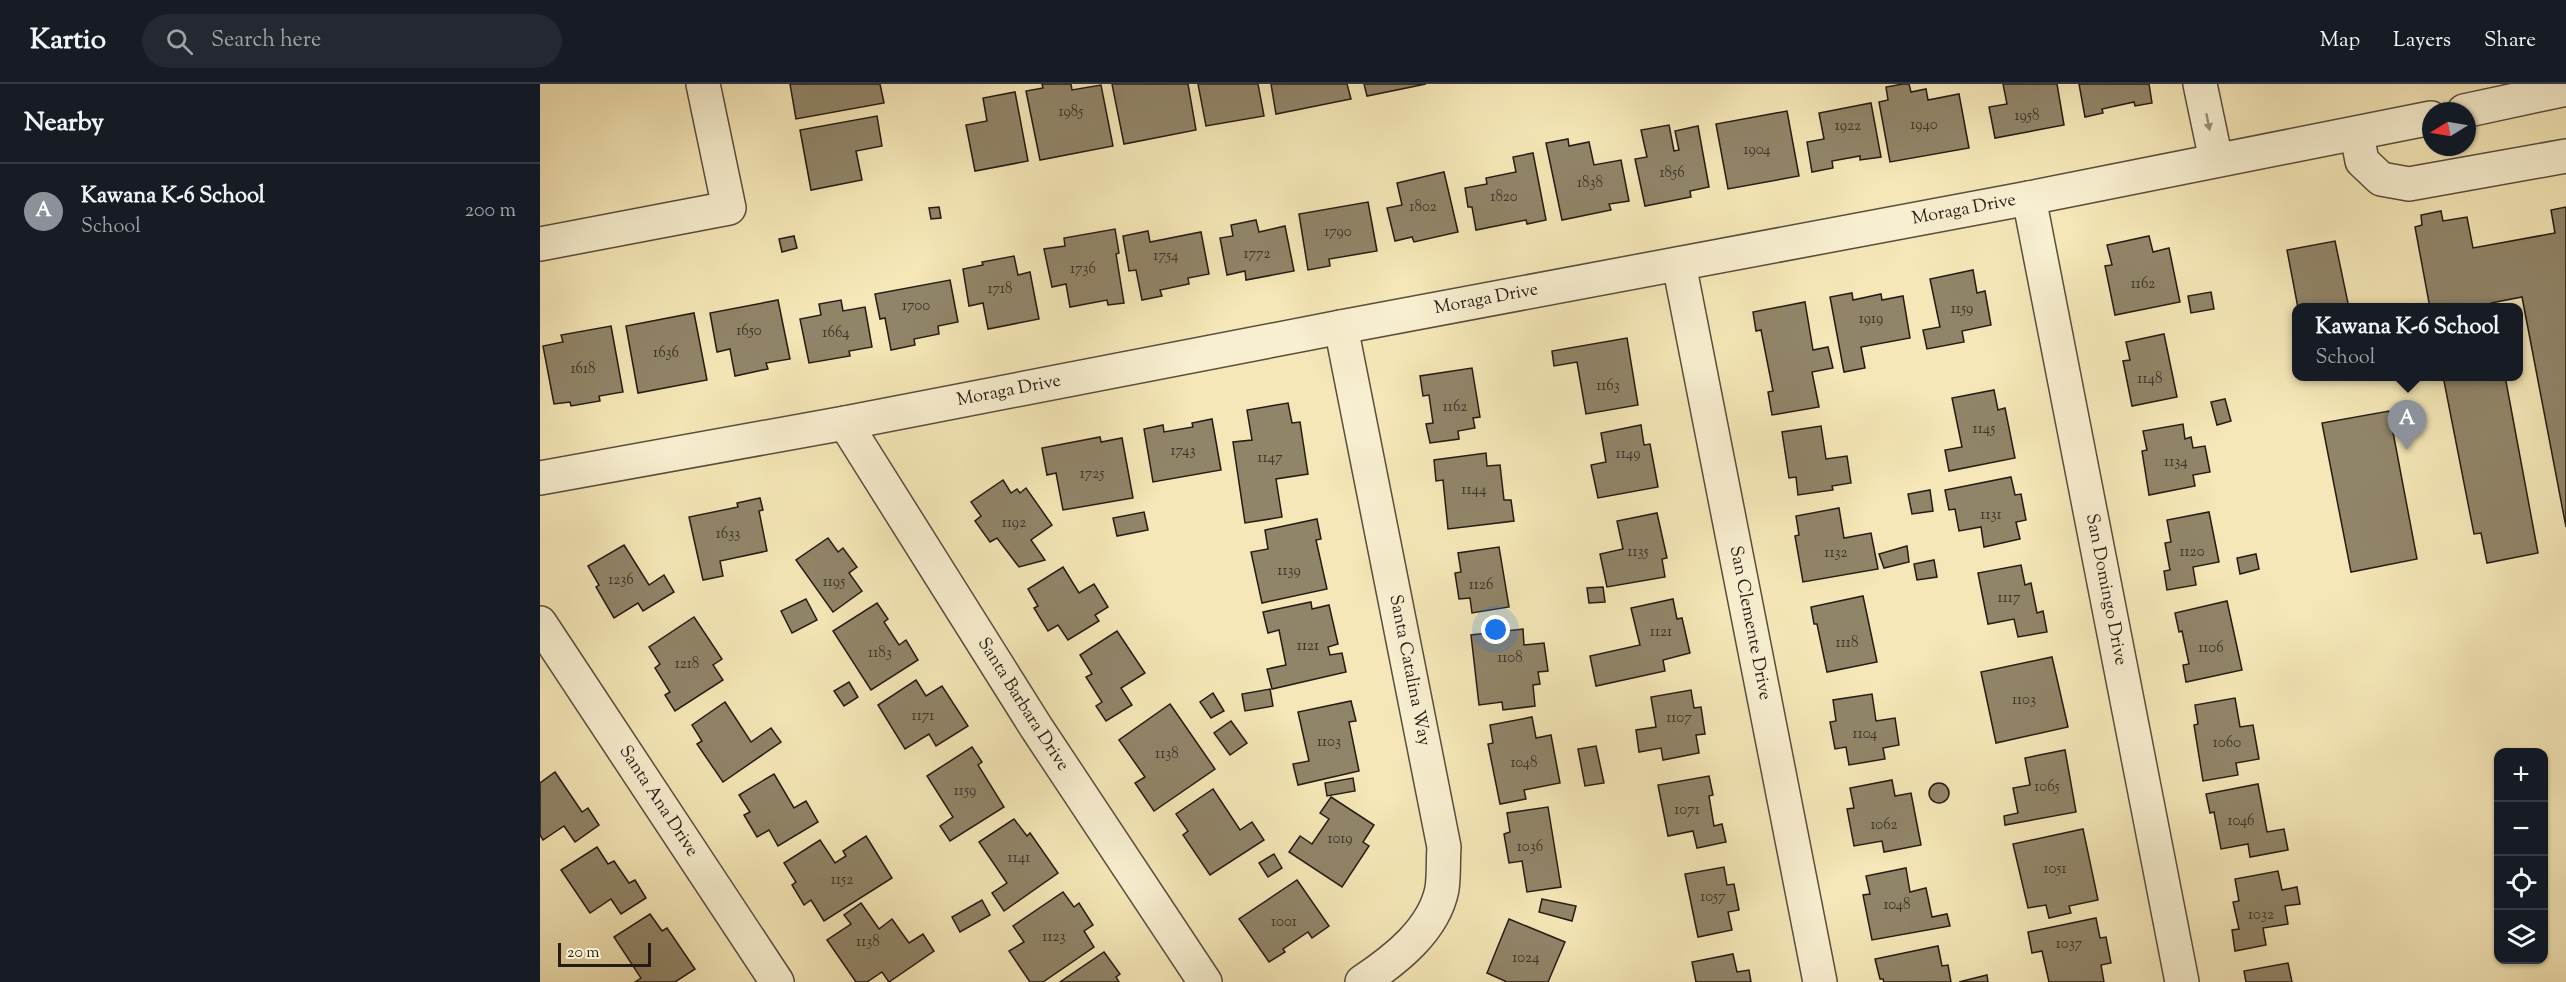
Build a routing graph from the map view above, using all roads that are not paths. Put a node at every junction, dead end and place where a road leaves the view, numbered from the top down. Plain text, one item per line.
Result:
1 (703, 84) edge
2 (2200, 84) edge
3 (2566, 89) edge
4 (2476, 108) edge
5 (2422, 120) edge
6 (2357, 134) junction
7 (2566, 156) edge
8 (2216, 160) junction
9 (2029, 198) junction
10 (540, 244) edge
11 (1678, 264) junction
12 (1341, 327) junction
13 (845, 423) junction
14 (540, 478) edge
15 (540, 623) edge
16 (777, 982) edge
17 (1205, 982) edge
18 (1362, 982) edge
19 (1820, 982) edge
20 (2182, 982) edge

1 - 10 street
2 -> 8 street
3 - 4 street
5 - 6 street, Moraga Drive
6 - 7 street
6 - 8 street, Moraga Drive
8 - 9 street, Moraga Drive
9 - 11 street, Moraga Drive
9 - 20 street, San Domingo Drive
11 - 12 street, Moraga Drive
11 - 19 street, San Clemente Drive
12 - 13 street, Moraga Drive
12 - 18 street, Santa Catalina Way
13 - 14 street, Moraga Drive
13 - 17 street, Santa Barbara Drive
15 - 16 street, Santa Ana Drive

